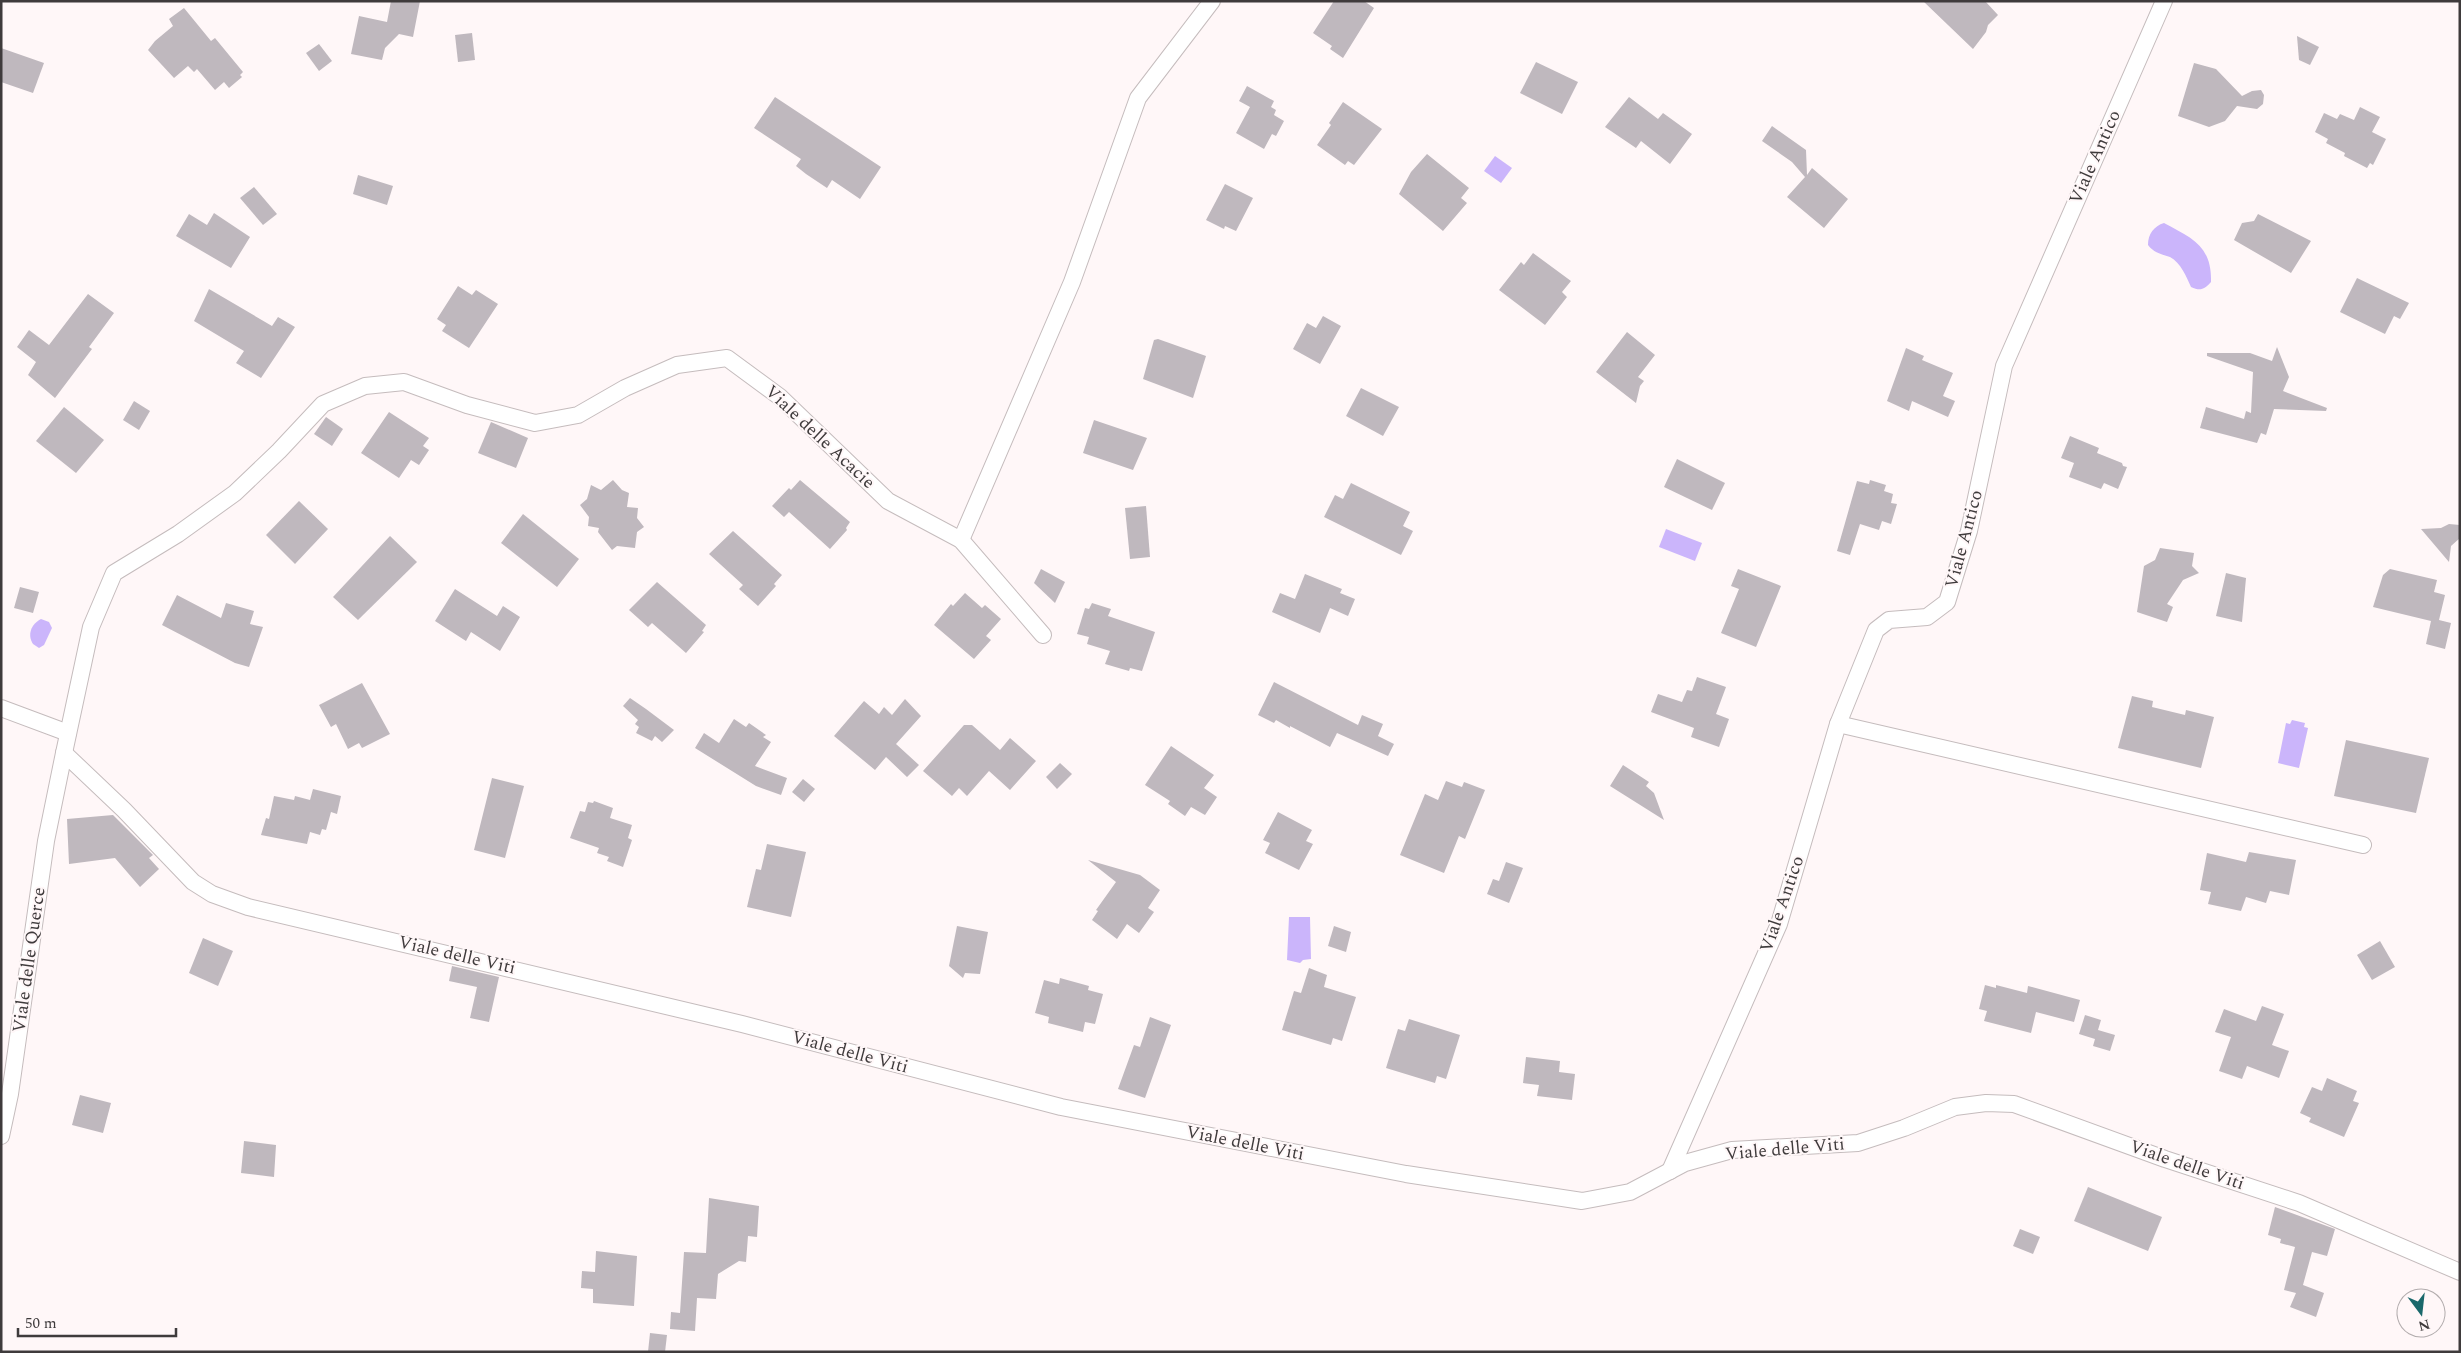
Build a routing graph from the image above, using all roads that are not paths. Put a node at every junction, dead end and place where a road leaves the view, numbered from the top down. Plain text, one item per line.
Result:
1 (1212, 1) edge
2 (2164, 1) edge
3 (961, 540) junction
4 (1043, 635) dead end
5 (4, 709) edge
6 (1838, 724) junction
7 (68, 733) junction
8 (64, 753) junction
9 (2363, 844) dead end
10 (1, 1136) edge
11 (1670, 1171) junction
12 (2460, 1272) edge

1 - 3 street
2 - 6 street, Viale Antico
3 - 4 street, Viale delle Acacie
3 - 7 street, Viale delle Acacie
5 - 7 street
6 - 9 street
6 - 11 street, Viale Antico
7 - 8 street, Viale delle Acacie
8 - 10 street, Viale delle Querce
8 - 11 street, Viale delle Viti
11 - 12 street, Viale delle Viti

